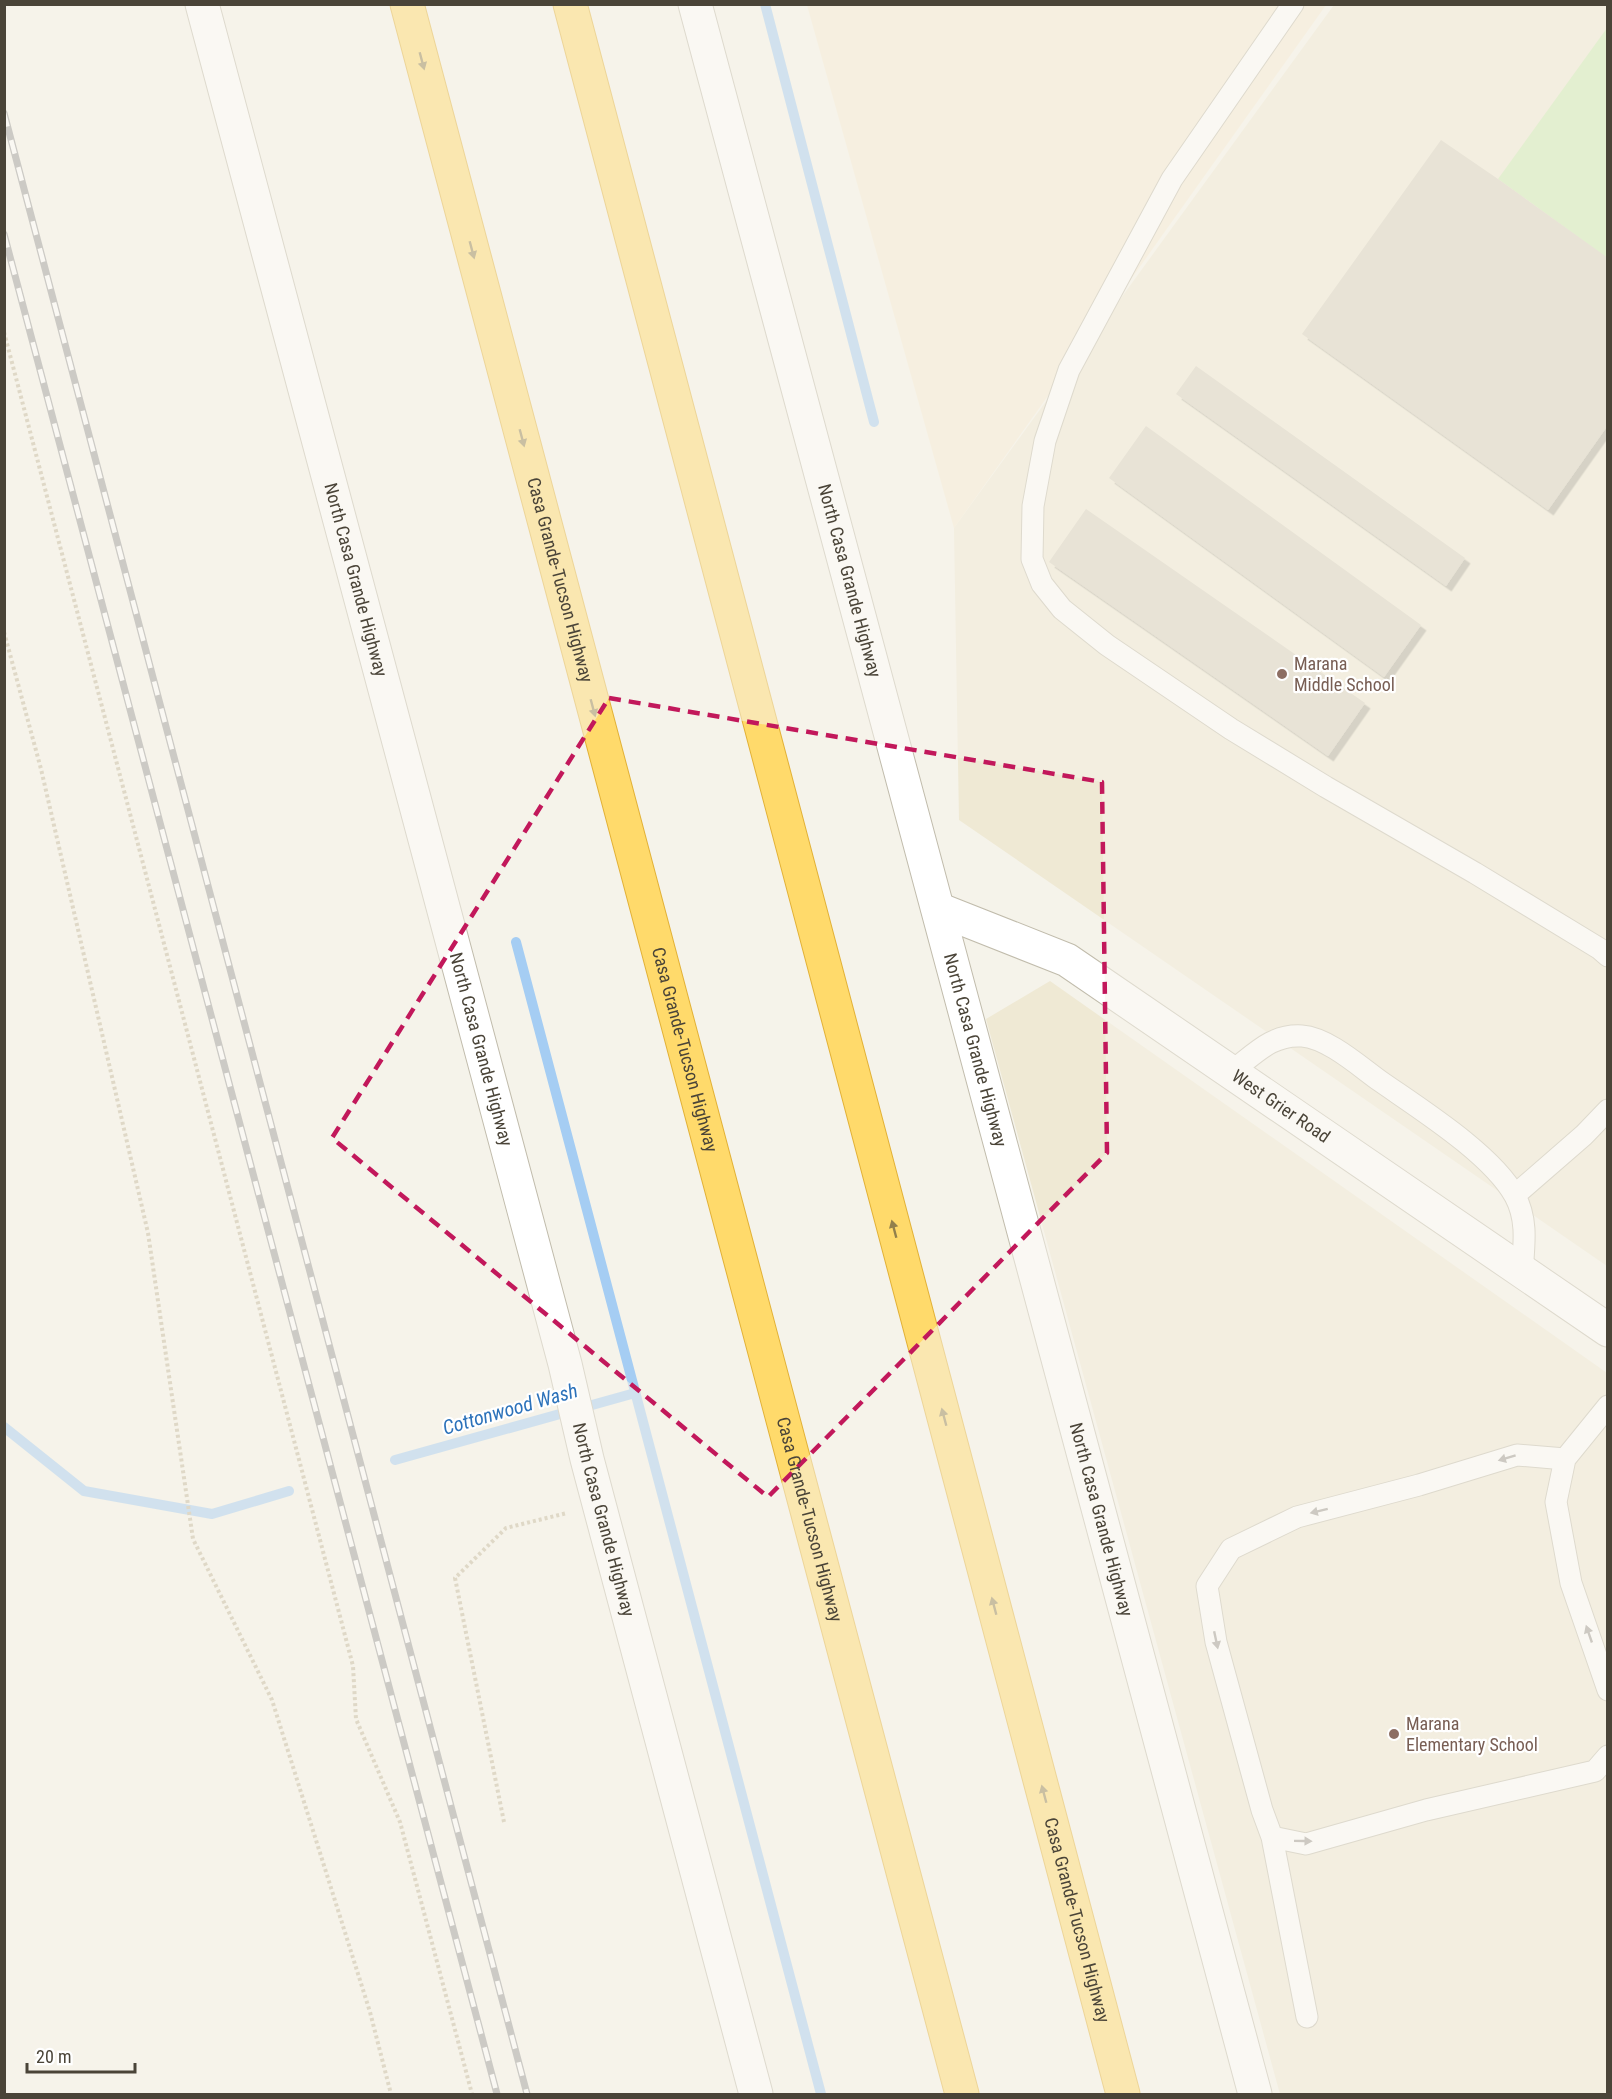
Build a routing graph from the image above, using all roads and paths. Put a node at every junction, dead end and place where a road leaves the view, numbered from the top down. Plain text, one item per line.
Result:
1 (202, 4) edge
2 (407, 4) edge
3 (570, 4) edge
4 (695, 4) edge
5 (1293, 4) edge
6 (4, 332) edge
7 (4, 632) edge
8 (938, 909) junction
9 (1608, 956) edge
10 (1231, 1072) junction
11 (1608, 1110) edge
12 (1515, 1196) junction
13 (1522, 1272) junction
14 (1608, 1330) edge
15 (1608, 1406) edge
16 (1565, 1459) junction
17 (600, 1505) junction
18 (1608, 1689) edge
19 (1608, 1756) edge
20 (504, 1822) dead end
21 (1272, 1837) junction
22 (1307, 2017) dead end
23 (391, 2094) edge
24 (472, 2094) edge
25 (756, 2094) edge
26 (962, 2094) edge
27 (1123, 2094) edge
28 (1255, 2094) edge

1 - 17 street, North Casa Grande Highway
2 -> 26 highway, Casa Grande-Tucson Highway
27 -> 3 highway, Casa Grande-Tucson Highway
4 - 8 street, North Casa Grande Highway
5 - 9 lane
6 - 24 path
7 - 23 path
8 - 10 street, West Grier Road
8 - 28 street, North Casa Grande Highway
10 - 12 lane
10 - 13 street, West Grier Road
11 - 12 lane
12 - 13 lane
13 - 14 street, West Grier Road
15 - 16 lane
18 -> 16 lane
16 -> 21 lane
17 - 20 path
17 - 25 street, North Casa Grande Highway
21 -> 19 lane
21 - 22 lane

